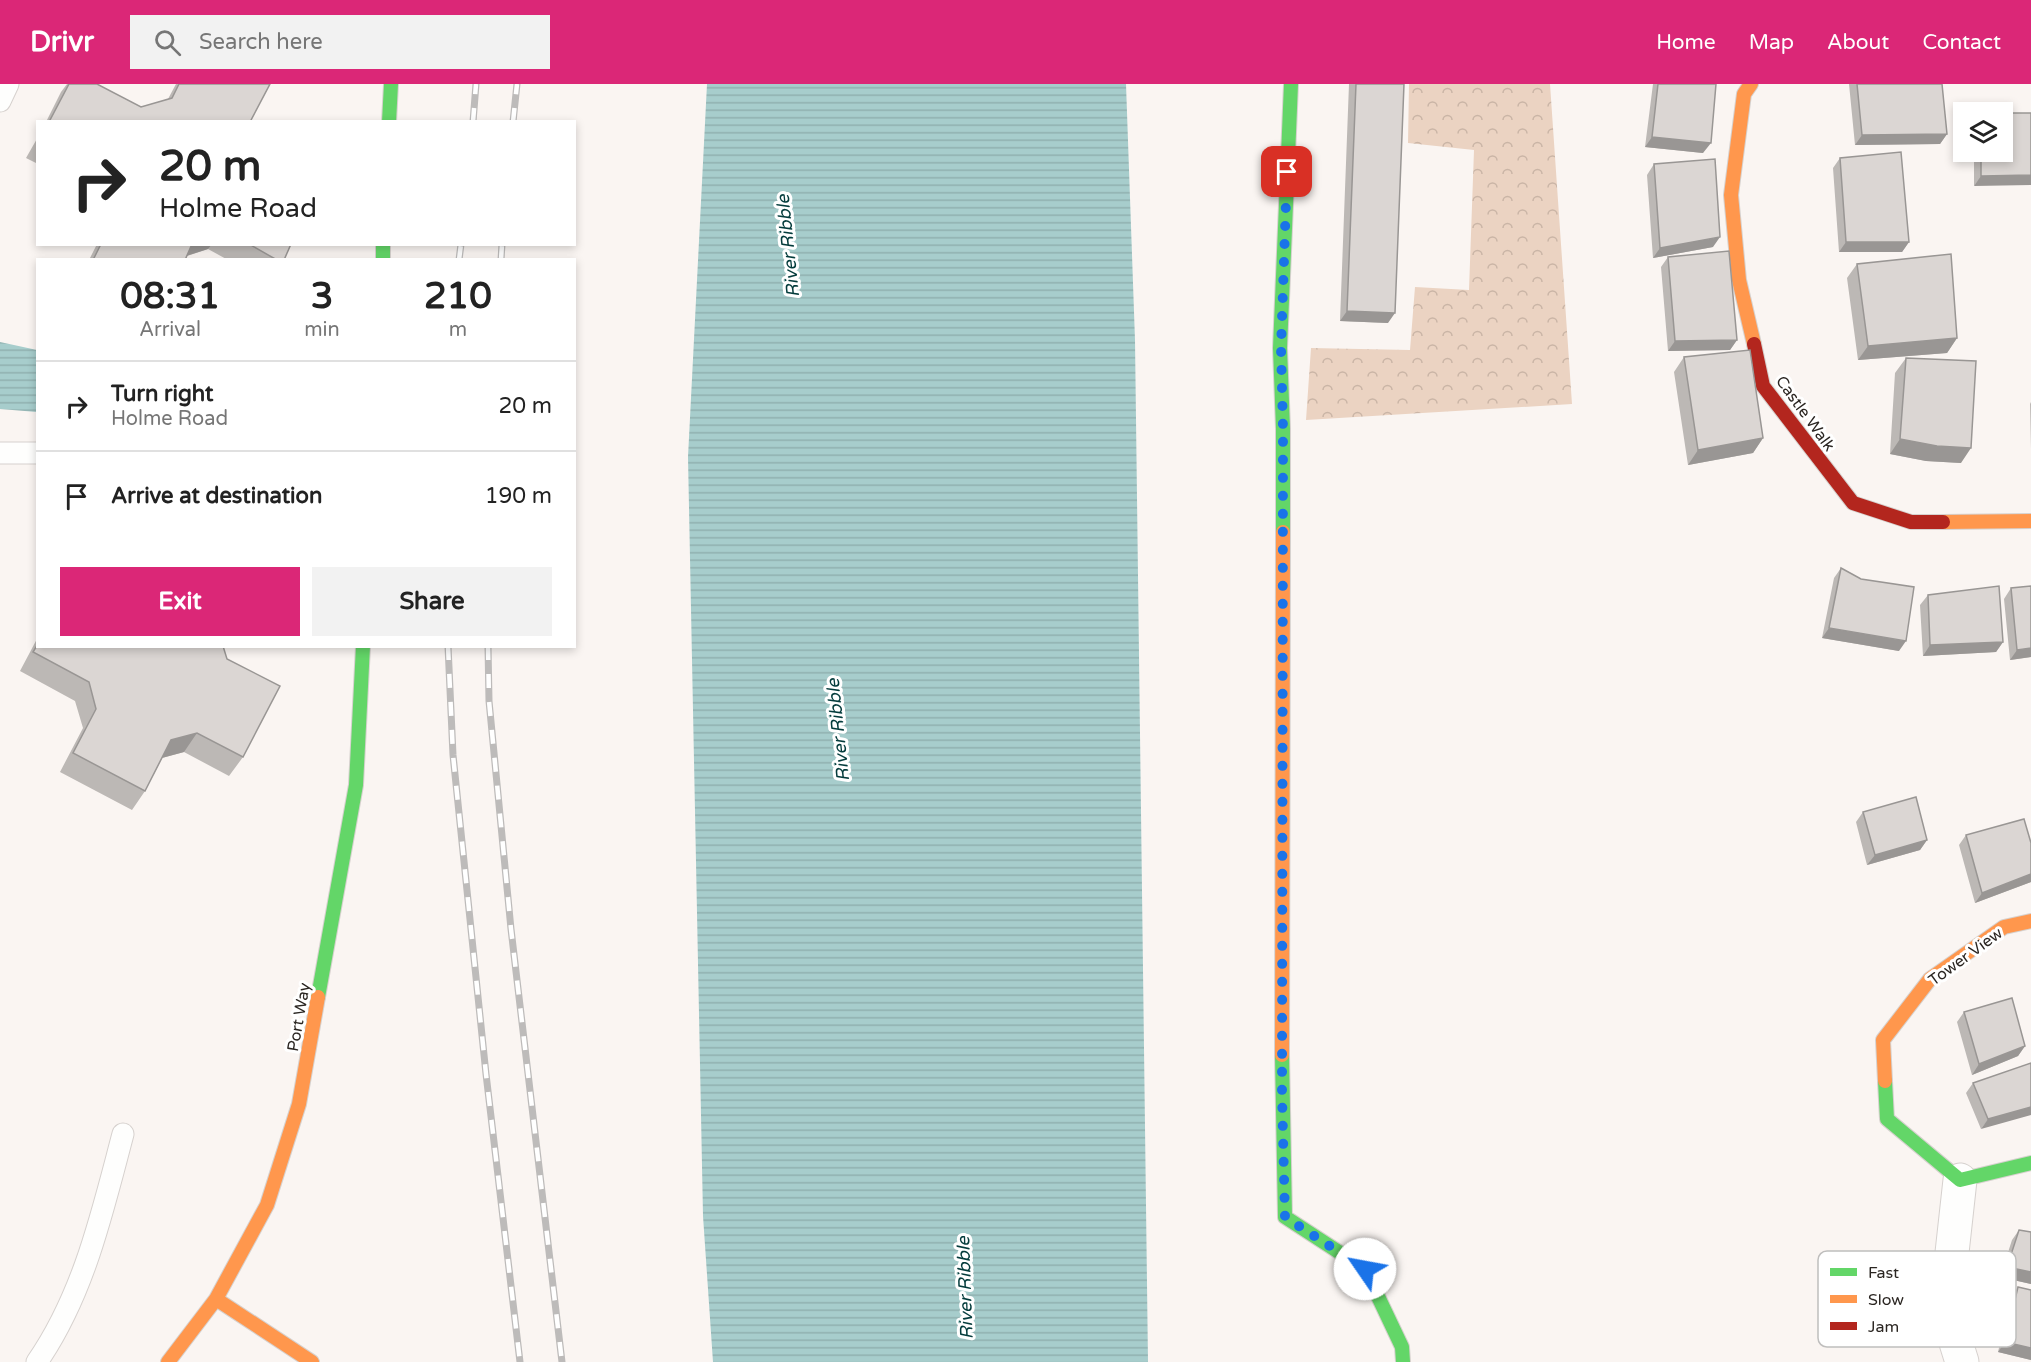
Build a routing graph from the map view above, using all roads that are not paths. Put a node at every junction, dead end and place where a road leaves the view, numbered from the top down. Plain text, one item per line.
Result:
1 (8, 84) edge
2 (391, 84) edge
3 (1290, 84) edge
4 (1750, 84) edge
5 (0, 101) edge
6 (389, 120) edge
7 (0, 453) edge
8 (36, 453) edge
9 (2031, 521) edge
10 (363, 648) edge
11 (2031, 921) edge
12 (123, 1134) dead end
13 (2031, 1163) edge
14 (1960, 1180) junction
15 (1952, 1251) edge
16 (216, 1299) junction
17 (1957, 1347) edge
18 (37, 1362) edge
19 (168, 1362) edge
20 (312, 1362) edge
21 (1402, 1362) edge
22 (1962, 1362) edge

1 - 5 lane
2 - 6 street
3 - 21 street
4 - 9 street, Castle Walk
7 - 8 lane
10 - 16 street, Port Way
11 - 14 street, Tower View
12 - 18 lane
13 - 14 street
14 - 15 street
16 - 19 street, Port Way
16 - 20 street
17 - 22 street

